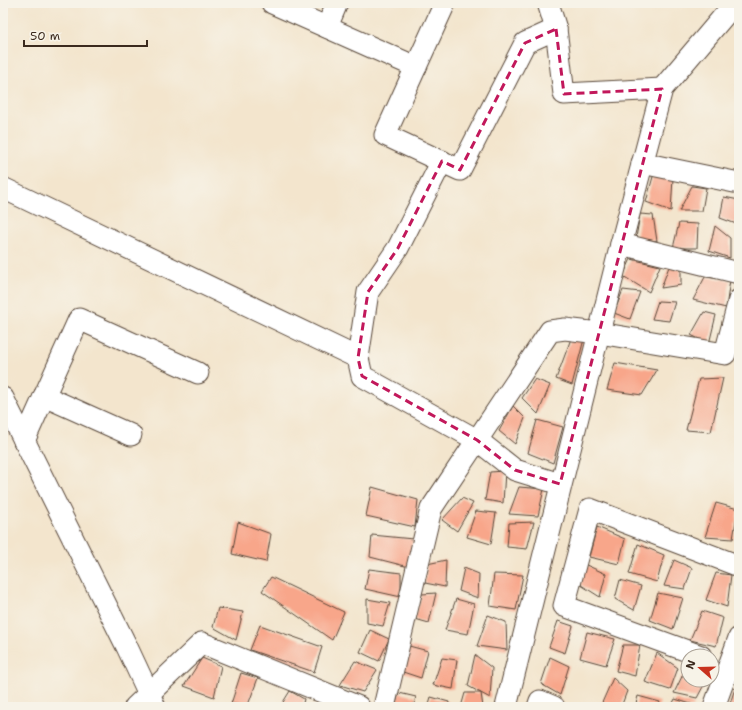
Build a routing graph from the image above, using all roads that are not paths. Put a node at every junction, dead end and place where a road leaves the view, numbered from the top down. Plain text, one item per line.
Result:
1 (272, 3) edge
2 (337, 3) edge
3 (446, 3) edge
4 (548, 3) edge
5 (735, 3) edge
6 (327, 27) junction
7 (556, 29) junction
8 (416, 67) junction
9 (662, 89) junction
10 (442, 161) junction
11 (642, 163) junction
12 (739, 183) edge
13 (3, 188) edge
14 (621, 244) junction
15 (739, 273) edge
16 (739, 300) edge
17 (598, 333) junction
18 (358, 358) junction
19 (198, 373) dead end
20 (44, 396) junction
21 (3, 398) edge
22 (132, 434) dead end
23 (477, 440) junction
24 (24, 441) junction
25 (560, 484) junction
26 (739, 566) edge
27 (739, 638) edge
28 (680, 648) edge
29 (720, 663) edge
30 (717, 688) edge
31 (146, 703) edge
32 (359, 707) edge
33 (384, 707) edge
34 (506, 707) edge
35 (538, 707) edge
36 (554, 707) edge
37 (714, 707) edge

1 - 6 street
2 - 6 street
3 - 8 street
4 - 7 street
5 - 9 street
6 - 8 street
7 - 9 street
7 - 10 street
8 - 10 street
9 - 11 street
10 - 18 street
11 - 12 street
11 - 14 street
13 - 18 street
14 - 15 street
14 - 17 street
16 - 17 street
17 - 23 street
17 - 25 street
18 - 23 street
19 - 20 street
20 - 22 street
20 - 24 street
21 - 24 street
23 - 25 street
23 - 33 street
24 - 31 street
25 - 34 street
26 - 28 street
27 - 29 street
30 - 37 street
31 - 32 street
35 - 36 street

